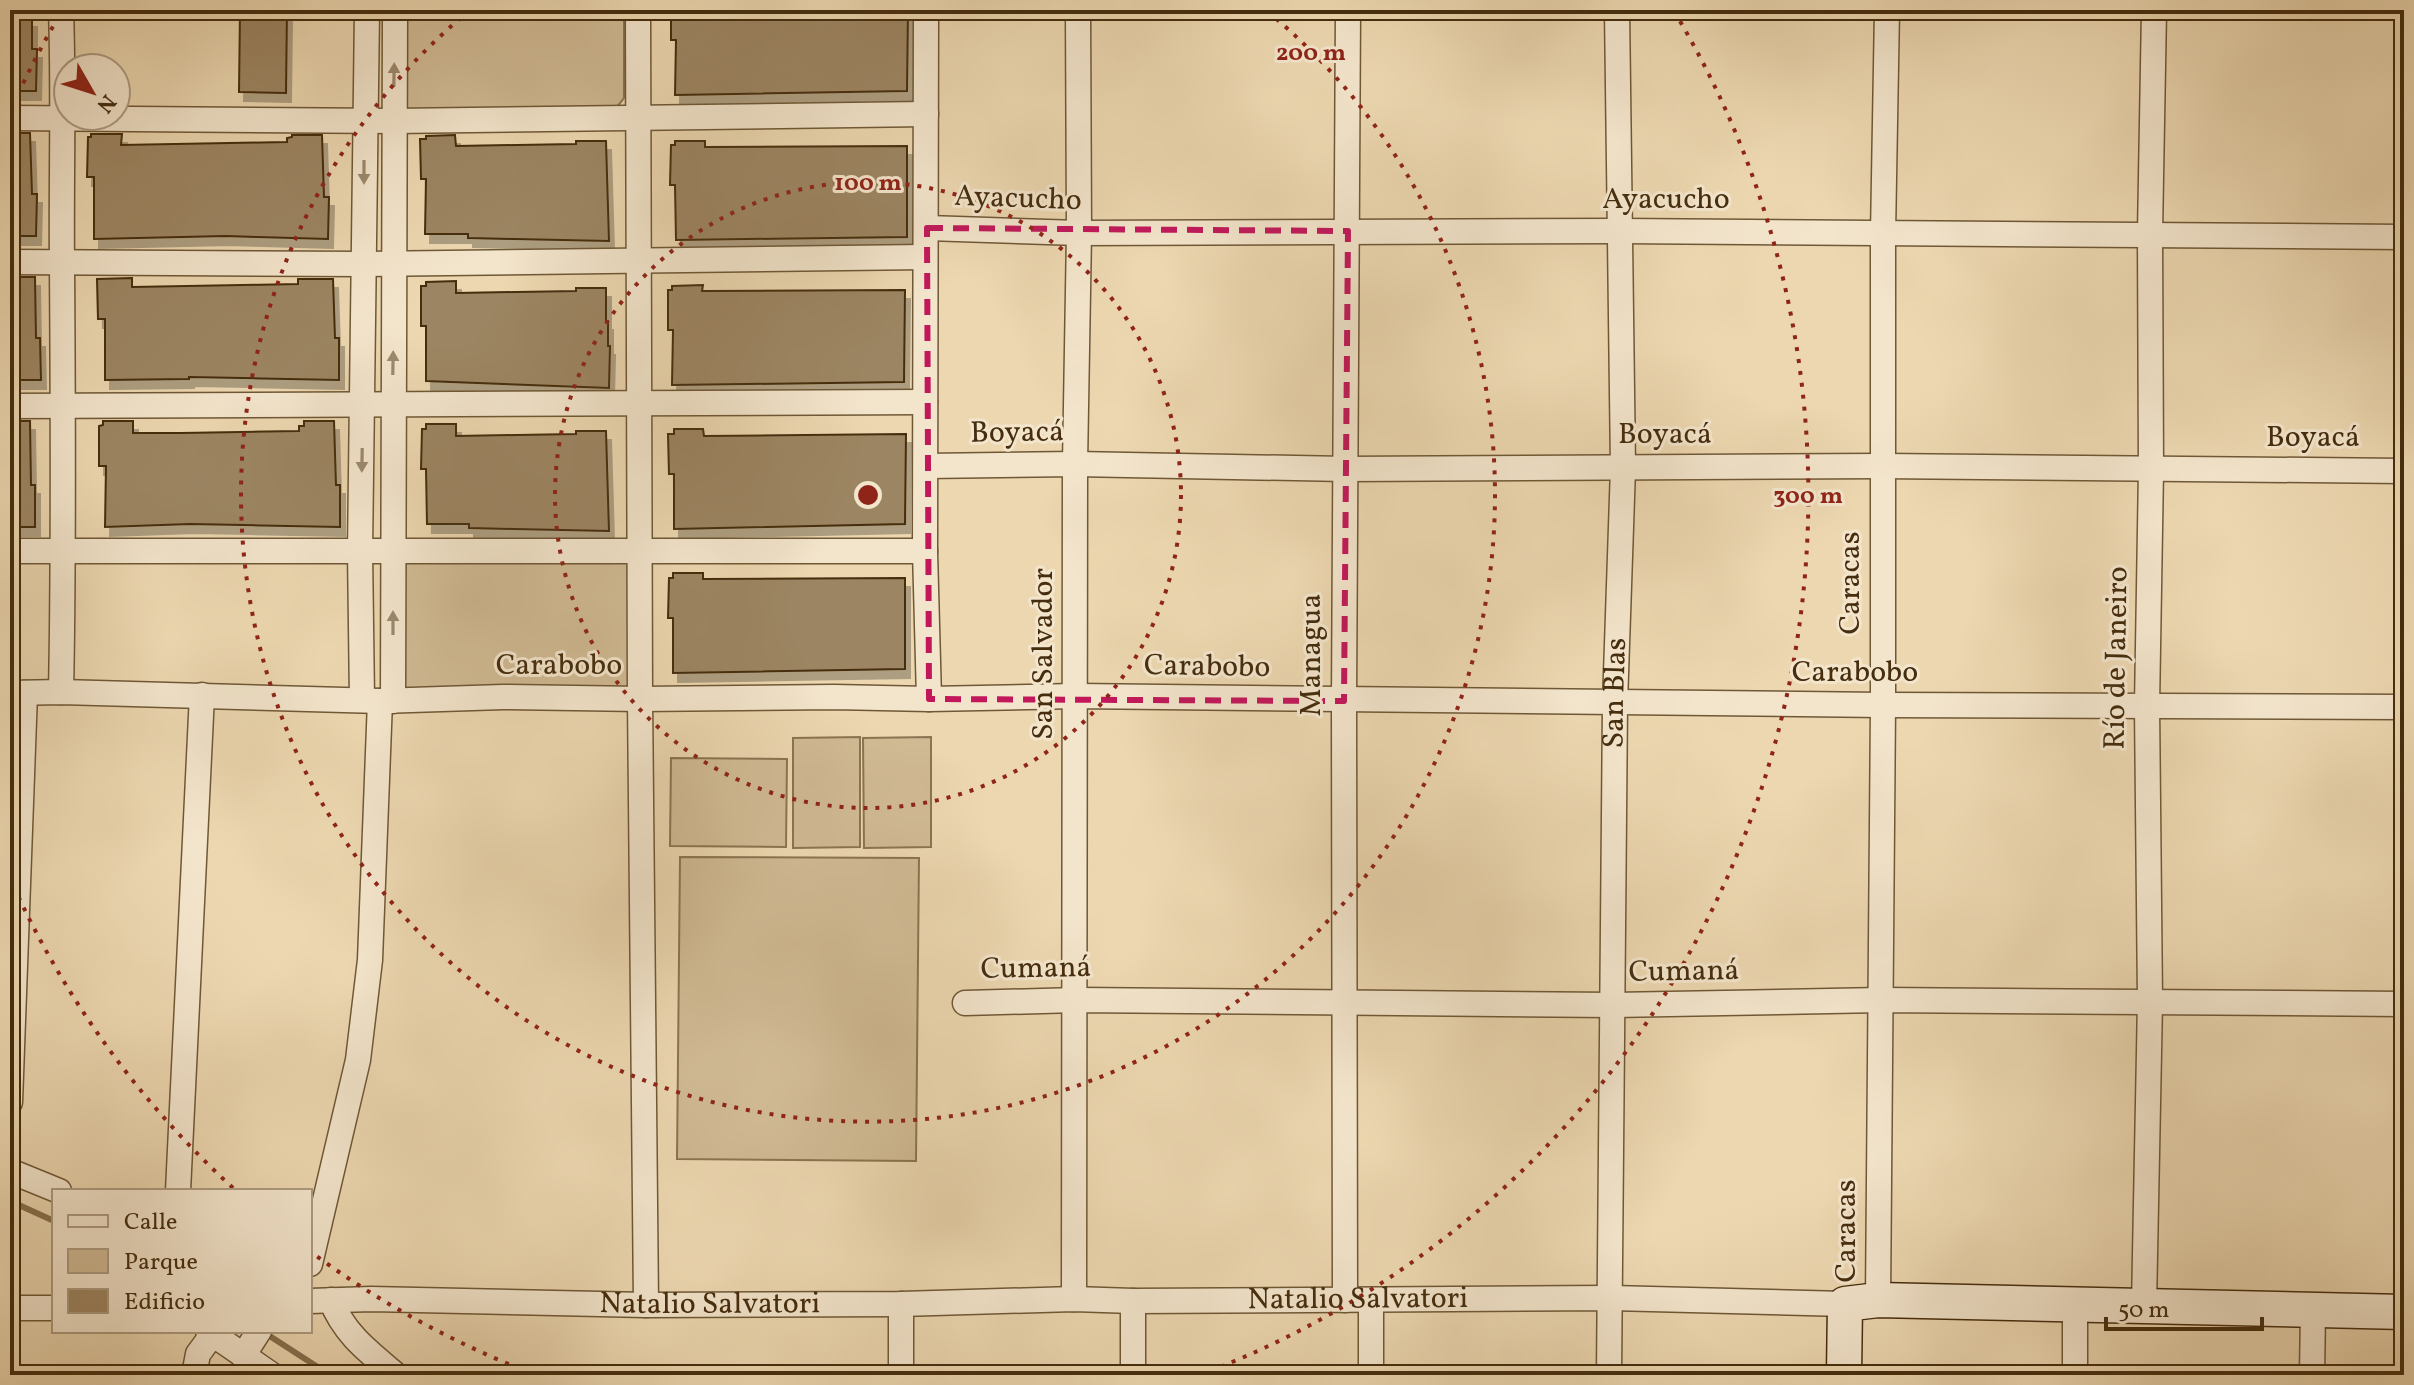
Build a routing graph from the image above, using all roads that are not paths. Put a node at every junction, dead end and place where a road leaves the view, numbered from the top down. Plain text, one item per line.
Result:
1 (61, 10) edge
2 (367, 10) edge
3 (395, 10) edge
4 (638, 10) edge
5 (926, 10) edge
6 (1078, 10) edge
7 (1348, 10) edge
8 (1617, 10) edge
9 (1887, 10) edge
10 (2154, 10) edge
11 (62, 52) edge
12 (926, 114) junction
13 (10, 118) edge
14 (640, 118) junction
15 (52, 119) edge
16 (132, 119) edge
17 (365, 121) junction
18 (394, 121) junction
19 (64, 132) edge
20 (927, 228) junction
21 (1348, 231) junction
22 (1620, 231) junction
23 (1079, 233) junction
24 (2150, 233) junction
25 (1883, 234) junction
26 (2404, 237) edge
27 (925, 257) junction
28 (638, 259) junction
29 (10, 262) edge
30 (62, 262) junction
31 (394, 263) junction
32 (364, 264) junction
33 (925, 402) junction
34 (363, 403) junction
35 (393, 403) junction
36 (64, 405) junction
37 (638, 405) junction
38 (10, 406) edge
39 (1075, 464) junction
40 (926, 466) junction
41 (1882, 466) junction
42 (1623, 468) junction
43 (1346, 469) junction
44 (2151, 470) junction
45 (2404, 471) edge
46 (640, 549) junction
47 (10, 551) edge
48 (360, 551) junction
49 (393, 551) junction
50 (925, 551) junction
51 (64, 552) junction
52 (61, 692) junction
53 (17, 693) edge
54 (202, 695) junction
55 (1076, 696) junction
56 (640, 699) junction
57 (929, 699) junction
58 (379, 701) junction
59 (1344, 701) junction
60 (1615, 703) junction
61 (1883, 705) junction
62 (2147, 706) junction
63 (2404, 707) edge
64 (15, 856) edge
65 (12, 998) edge
66 (1077, 1000) junction
67 (1881, 1000) junction
68 (1344, 1001) junction
69 (2150, 1001) junction
70 (965, 1003) dead end
71 (2404, 1004) edge
72 (1614, 1005) junction
73 (10, 1102) edge
74 (10, 1171) edge
75 (54, 1189) edge
76 (178, 1189) edge
77 (312, 1256) edge
78 (1611, 1298) junction
79 (1074, 1299) junction
80 (321, 1300) edge
81 (1345, 1300) junction
82 (1371, 1300) junction
83 (1878, 1300) junction
84 (1133, 1301) junction
85 (2075, 1303) junction
86 (901, 1304) junction
87 (1845, 1304) junction
88 (646, 1305) junction
89 (2144, 1306) junction
90 (10, 1308) edge
91 (52, 1308) edge
92 (2313, 1311) junction
93 (2404, 1312) edge
94 (211, 1333) edge
95 (217, 1333) edge
96 (253, 1341) edge
97 (194, 1375) edge
98 (272, 1375) edge
99 (396, 1375) edge
100 (901, 1375) edge
101 (1133, 1375) edge
102 (1371, 1375) edge
103 (1609, 1375) edge
104 (1844, 1375) edge
105 (2075, 1375) edge
106 (2312, 1375) edge

1 - 11 street
2 - 17 street
18 -> 3 street
4 - 14 street
5 - 12 street
6 - 23 street, San Salvador
7 - 21 street, Managua
8 - 22 street, San Blas
9 - 25 street, Caracas
10 - 24 street, Río de Janeiro
12 - 14 street
12 - 20 street
13 - 15 street
14 - 18 street
14 - 28 street
16 - 17 street
17 - 18 street
17 -> 32 street
18 - 31 street
19 - 30 street
20 - 23 street, Ayacucho
20 - 27 street
21 - 22 street, Ayacucho
21 - 23 street, Ayacucho
21 - 43 street, Managua
22 - 25 street, Ayacucho
22 - 42 street, San Blas
23 - 39 street, San Salvador
24 - 25 street, Ayacucho
24 - 26 street, Ayacucho
24 - 44 street, Río de Janeiro
25 - 41 street, Caracas
27 - 28 street
27 - 33 street
28 - 31 street
28 - 37 street
29 - 30 street
30 - 32 street
30 - 36 street
31 - 32 street
35 -> 31 street
32 - 34 street
33 - 37 street
33 - 40 street
34 - 35 street
34 - 36 street
34 -> 48 street
35 - 37 street
35 - 49 street
36 - 38 street
36 - 51 street
37 - 46 street
39 - 40 street, Boyacá
39 - 43 street, Boyacá
39 - 55 street, San Salvador
40 - 50 street
41 - 42 street, Boyacá
41 - 44 street, Boyacá
41 - 61 street, Caracas
42 - 43 street, Boyacá
42 - 60 street, San Blas
43 - 59 street, Managua
44 - 45 street, Boyacá
44 - 62 street, Río de Janeiro
46 - 49 street
46 - 50 street
46 - 56 street
47 - 51 street
48 - 49 street
48 - 51 street
48 - 58 street
58 -> 49 street
50 - 57 street
51 - 52 street
52 - 53 street, Carabobo
52 - 54 street, Carabobo
53 - 64 street
54 - 58 street, Carabobo
54 - 76 street
55 - 57 street, Carabobo
55 - 59 street, Carabobo
55 - 66 street, San Salvador
56 - 57 street, Carabobo
56 - 58 street, Carabobo
56 - 88 street
58 - 77 street
59 - 60 street, Carabobo
59 - 68 street, Managua
60 - 61 street, Carabobo
60 - 72 street, San Blas
61 - 62 street, Carabobo
61 - 67 street, Caracas
62 - 63 street, Carabobo
62 - 69 street, Río de Janeiro
64 - 65 street
65 - 73 street
66 - 68 street, Cumaná
66 - 70 street, Cumaná
66 - 79 street, San Salvador
67 - 69 street, Cumaná
67 - 72 street, Cumaná
67 - 83 street, Caracas
68 - 72 street, Cumaná
68 - 81 street, Managua
69 - 71 street, Cumaná
69 - 89 street, Río de Janeiro
72 - 78 street, San Blas
74 - 75 street
78 - 82 street, Natalio Salvatori
78 - 87 street, Natalio Salvatori
78 - 103 street, San Blas
79 - 84 street, Natalio Salvatori
79 - 86 street, Natalio Salvatori
80 - 88 street, Natalio Salvatori
80 - 99 street
81 - 82 street, Natalio Salvatori
81 - 84 street, Natalio Salvatori
82 - 102 street
83 - 85 street, Natalio Salvatori
83 - 87 street, Natalio Salvatori
84 - 101 street
85 - 89 street, Natalio Salvatori
85 - 105 street
86 - 88 street, Natalio Salvatori
86 - 100 street
87 - 104 street
89 - 92 street, Natalio Salvatori
90 - 91 street
92 - 93 street, Natalio Salvatori
92 - 106 street
94 - 97 street
95 - 96 street
96 - 98 street

